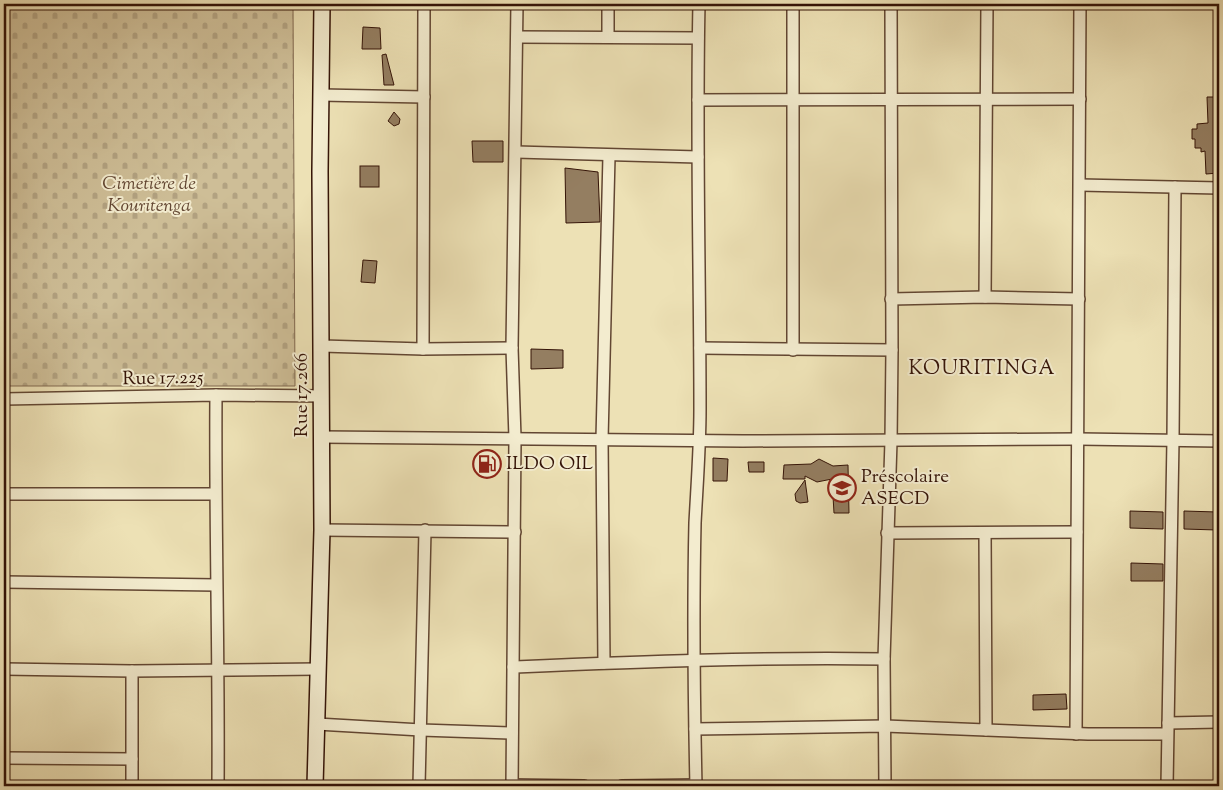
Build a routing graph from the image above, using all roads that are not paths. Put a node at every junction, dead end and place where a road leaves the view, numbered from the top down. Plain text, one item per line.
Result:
1 (322, 4) edge
2 (424, 4) edge
3 (517, 4) edge
4 (608, 4) edge
5 (699, 4) edge
6 (793, 4) edge
7 (891, 4) edge
8 (987, 4) edge
9 (1080, 4) edge
10 (608, 36) junction
11 (518, 37) junction
12 (698, 38) junction
13 (321, 95) junction
14 (424, 97) junction
15 (890, 98) junction
16 (793, 99) junction
17 (986, 99) junction
18 (1080, 99) junction
19 (698, 100) junction
20 (516, 152) junction
21 (609, 156) junction
22 (698, 157) junction
23 (1080, 185) junction
24 (1175, 187) junction
25 (1219, 188) edge
26 (985, 297) junction
27 (892, 299) junction
28 (1079, 299) junction
29 (322, 346) junction
30 (512, 348) junction
31 (700, 348) junction
32 (422, 349) junction
33 (793, 350) junction
34 (892, 350) junction
35 (216, 395) junction
36 (322, 396) junction
37 (4, 399) edge
38 (322, 437) junction
39 (515, 438) junction
40 (602, 439) junction
41 (1079, 439) junction
42 (700, 440) junction
43 (1173, 440) junction
44 (891, 441) junction
45 (1219, 441) edge
46 (4, 494) edge
47 (215, 494) junction
48 (322, 530) junction
49 (425, 530) junction
50 (515, 532) junction
51 (1077, 532) junction
52 (887, 533) junction
53 (985, 533) junction
54 (4, 582) edge
55 (216, 584) junction
56 (884, 659) junction
57 (604, 662) junction
58 (694, 662) junction
59 (513, 667) junction
60 (318, 668) junction
61 (4, 669) edge
62 (219, 669) junction
63 (132, 671) junction
64 (1219, 722) edge
65 (317, 724) junction
66 (885, 726) junction
67 (1167, 728) junction
68 (695, 729) junction
69 (421, 730) junction
70 (986, 730) junction
71 (512, 733) junction
72 (1076, 734) junction
73 (4, 758) edge
74 (132, 759) junction
75 (132, 786) edge
76 (218, 786) edge
77 (315, 786) edge
78 (420, 786) edge
79 (512, 786) edge
80 (584, 786) edge
81 (622, 786) edge
82 (696, 786) edge
83 (885, 786) edge
84 (1167, 786) edge

1 - 13 main road, Rue 17.266
2 - 14 street
3 - 11 street
4 - 10 street
5 - 12 street
6 - 16 street
7 - 15 street
8 - 17 street
9 - 18 street
10 - 11 street
10 - 12 street
11 - 20 street
12 - 19 street
13 - 14 street
13 - 29 main road, Rue 17.266
14 - 32 street
15 - 16 street
15 - 17 street
15 - 27 street
16 - 19 street
16 - 33 street
17 - 18 street
17 - 26 street
18 - 23 street
19 - 22 street
20 - 21 street
20 - 30 street
21 - 22 street
21 - 40 street
22 - 31 street
23 - 24 street
23 - 28 street
24 - 25 street
24 - 43 street
26 - 27 street
26 - 28 street
27 - 34 street
28 - 41 street
29 - 32 street
29 - 36 main road, Rue 17.266
30 - 32 street
30 - 39 street
31 - 33 street
31 - 42 street
33 - 34 street
34 - 44 street
35 - 36 street, Rue 17.225
35 - 37 street, Rue 17.225
35 - 47 street
36 - 38 main road, Rue 17.266
38 - 39 street
38 - 48 main road, Rue 17.266
39 - 40 street
39 - 50 street
40 - 42 street
40 - 57 street
41 - 43 street
41 - 44 street
41 - 51 street
42 - 44 street
42 - 58 street
43 - 45 street
43 - 67 street
44 - 52 street
46 - 47 street
47 - 55 street
48 - 49 street
48 - 60 main road, Rue 17.266
49 - 50 street
49 - 69 street
50 - 59 street
51 - 53 street
51 - 72 street
52 - 53 street
52 - 56 street
53 - 70 street
54 - 55 street
55 - 62 street
56 - 58 street
56 - 66 street
57 - 58 street
57 - 59 street
58 - 68 street
59 - 71 street
60 - 62 street
60 - 65 main road, Rue 17.266
61 - 63 street
62 - 63 street
62 - 76 street
63 - 74 street
64 - 67 street
65 - 69 street
65 - 77 main road, Rue 17.266
66 - 68 street
66 - 70 street
66 - 83 street
67 - 72 street
67 - 84 street
68 - 82 street
69 - 71 street
69 - 78 street
70 - 72 street
71 - 79 street
73 - 74 street
74 - 75 street
79 - 80 street
81 - 82 street

